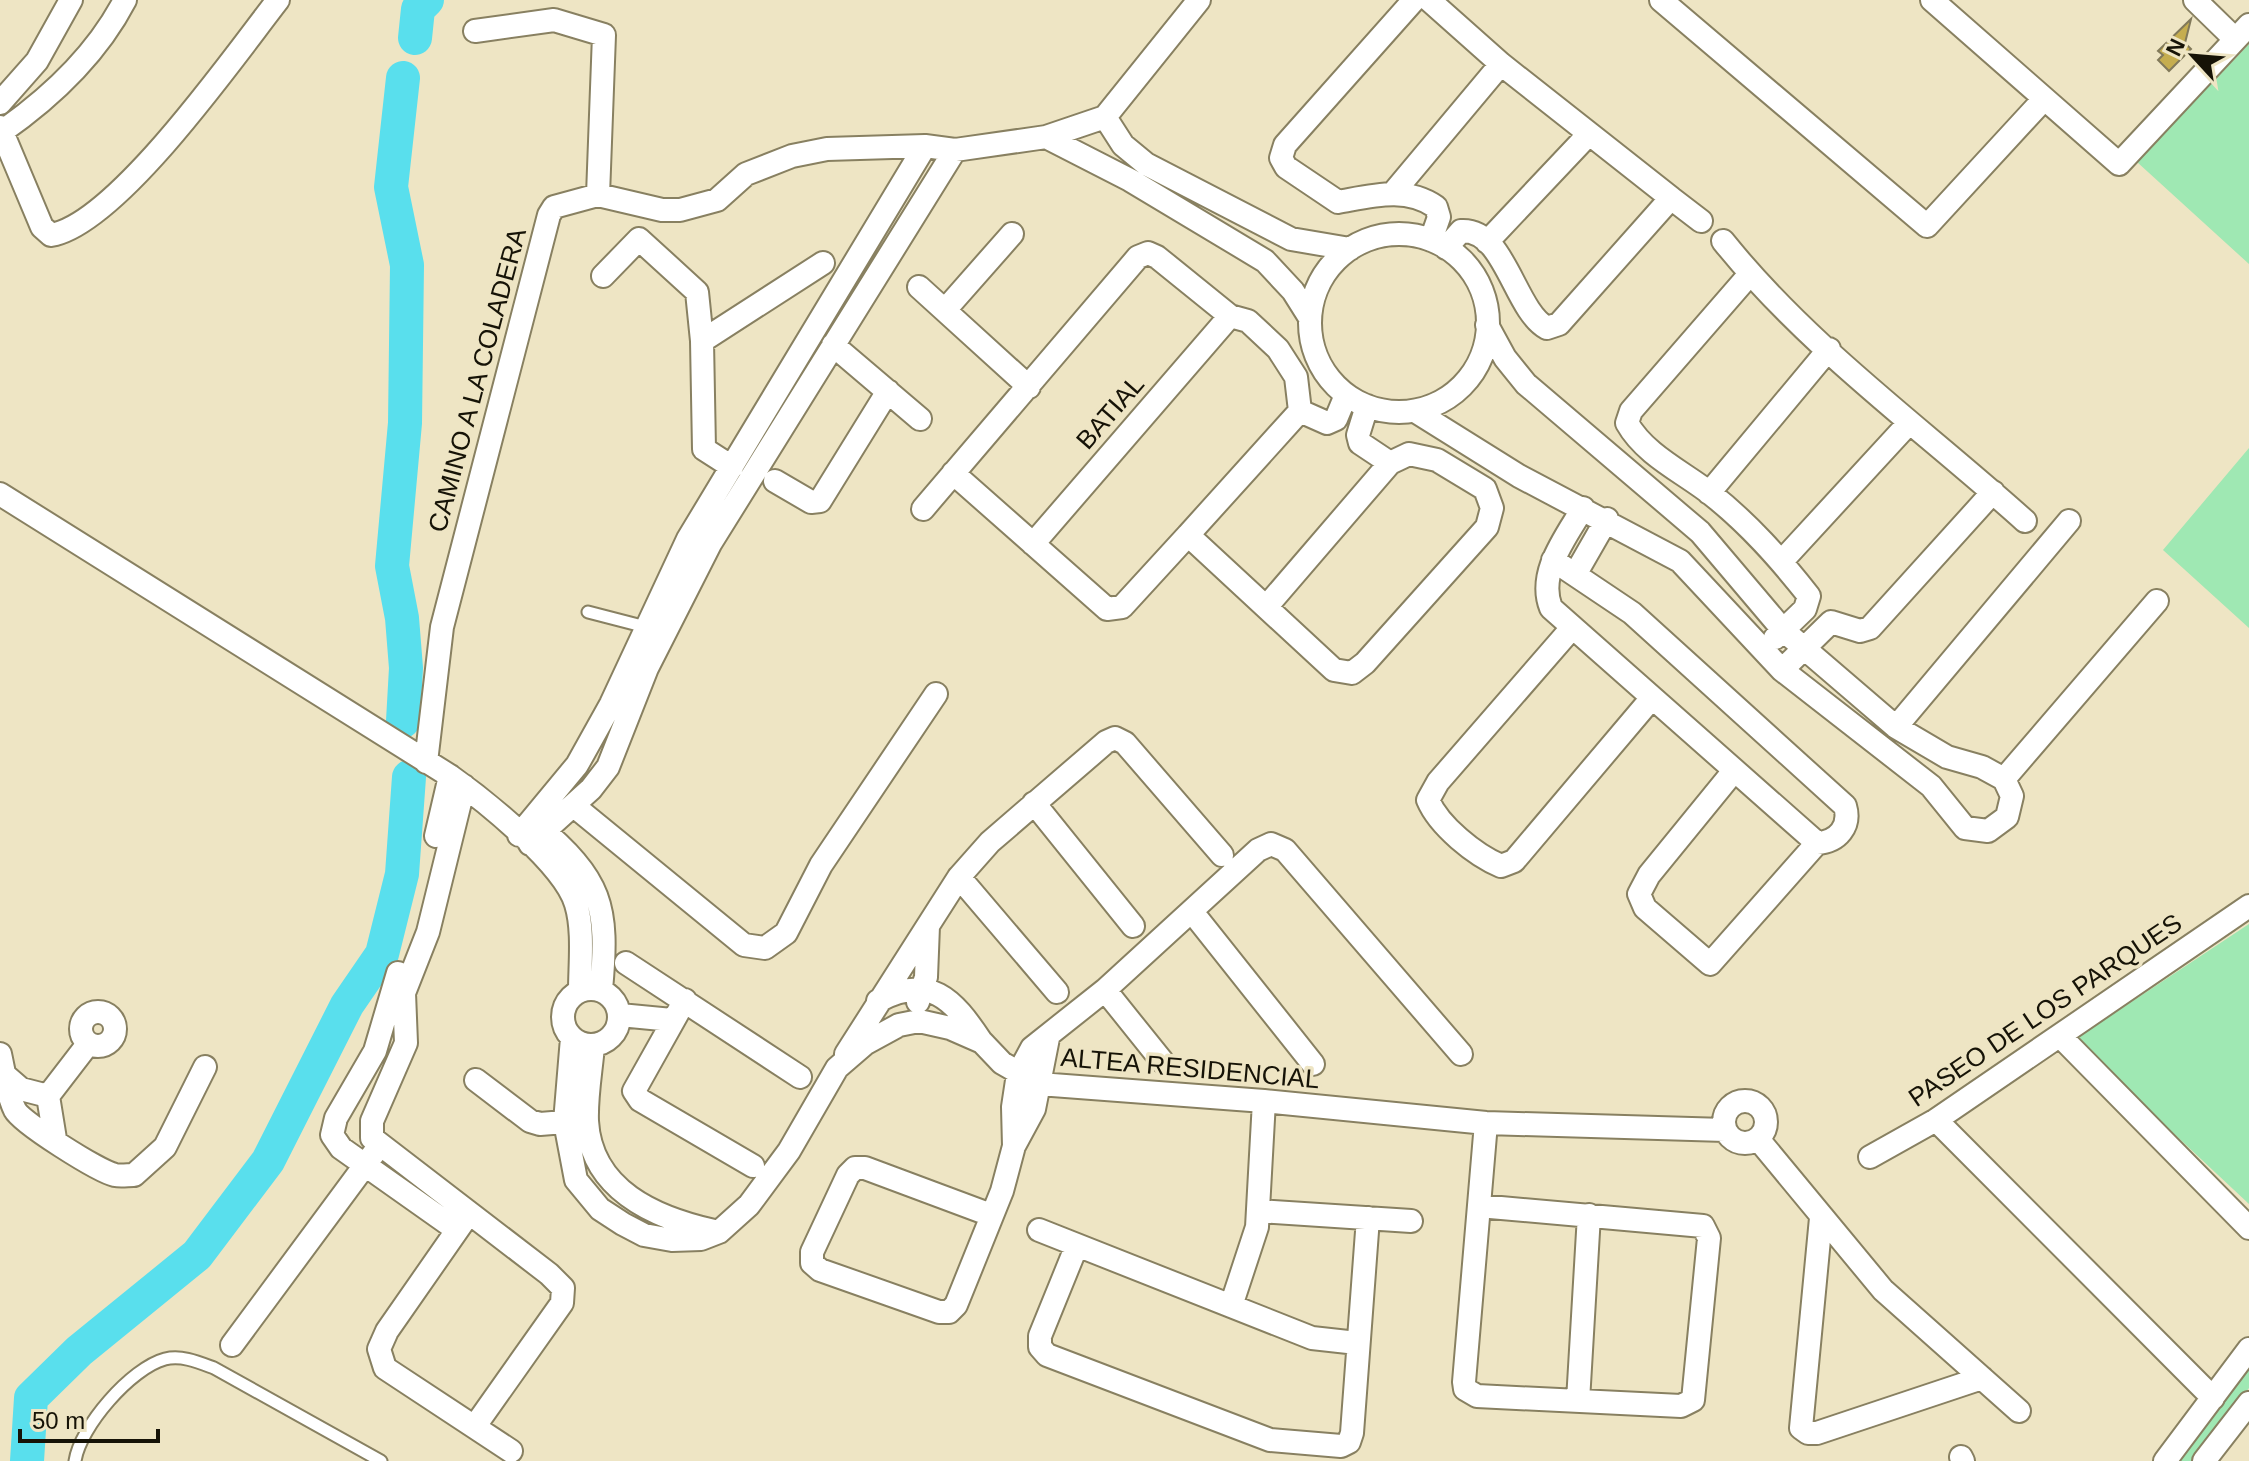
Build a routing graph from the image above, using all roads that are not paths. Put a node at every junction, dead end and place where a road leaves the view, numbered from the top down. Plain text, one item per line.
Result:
1 (71, 0) edge
2 (125, 0) edge
3 (278, 0) edge
4 (1199, 0) edge
5 (1414, 0) edge
6 (1429, 0) edge
7 (1661, 0) edge
8 (1932, 0) edge
9 (2195, 0) edge
10 (475, 31) dead end
11 (2242, 32) edge
12 (1501, 64) junction
13 (2044, 99) junction
14 (0, 103) edge
15 (1105, 117) junction
16 (1, 131) edge
17 (1588, 135) junction
18 (1046, 137) junction
19 (925, 146) junction
20 (955, 150) junction
21 (1393, 193) junction
22 (598, 195) junction
23 (1671, 198) junction
24 (1701, 221) dead end
25 (1012, 234) dead end
26 (1723, 241) dead end
27 (1487, 242) junction
28 (1439, 244) junction
29 (1350, 249) junction
30 (823, 263) dead end
31 (1750, 274) junction
32 (603, 276) dead end
33 (919, 287) dead end
34 (945, 310) junction
35 (1230, 316) junction
36 (823, 318) junction
37 (1310, 318) junction
38 (1487, 325) junction
39 (838, 337) junction
40 (702, 341) junction
41 (1829, 349) junction
42 (1029, 387) junction
43 (888, 391) junction
44 (1346, 395) junction
45 (1367, 406) junction
46 (1300, 411) junction
47 (1415, 411) junction
48 (920, 419) dead end
49 (1909, 423) junction
50 (1390, 463) junction
51 (732, 467) junction
52 (953, 473) junction
53 (775, 481) dead end
54 (1993, 492) junction
55 (1709, 493) junction
56 (0, 494) edge
57 (1583, 508) junction
58 (923, 509) dead end
59 (1607, 519) junction
60 (2025, 521) dead end
61 (2069, 521) dead end
62 (1188, 535) junction
63 (1033, 544) junction
64 (1553, 560) junction
65 (1782, 561) junction
66 (1576, 573) junction
67 (2157, 601) dead end
68 (1267, 606) junction
69 (588, 612) dead end
70 (646, 627) junction
71 (1571, 629) junction
72 (1783, 630) junction
73 (1805, 646) junction
74 (1764, 651) junction
75 (639, 664) junction
76 (1782, 670) junction
77 (936, 694) dead end
78 (1651, 699) junction
79 (1896, 727) junction
80 (1947, 757) junction
81 (426, 762) junction
82 (1733, 772) junction
83 (2004, 779) junction
84 (457, 781) junction
85 (1931, 786) junction
86 (1034, 803) junction
87 (574, 806) junction
88 (526, 830) junction
89 (1817, 843) junction
90 (1222, 855) dead end
91 (959, 877) junction
92 (2249, 906) edge
93 (1193, 913) junction
94 (928, 924) junction
95 (1133, 926) dead end
96 (626, 963) dead end
97 (924, 989) junction
98 (1105, 990) junction
99 (590, 991) junction
100 (1057, 992) dead end
101 (685, 1000) junction
102 (878, 1001) junction
103 (620, 1015) junction
104 (672, 1020) junction
105 (899, 1025) junction
106 (2060, 1036) junction
107 (1048, 1038) junction
108 (582, 1042) junction
109 (982, 1042) junction
110 (88, 1044) dead end
111 (1461, 1054) dead end
112 (1162, 1061) dead end
113 (1313, 1064) dead end
114 (3, 1065) edge
115 (205, 1067) dead end
116 (837, 1068) junction
117 (1018, 1074) junction
118 (800, 1077) dead end
119 (476, 1080) dead end
120 (1039, 1084) junction
121 (48, 1096) junction
122 (1264, 1101) junction
123 (1936, 1120) junction
124 (576, 1121) junction
125 (1486, 1123) junction
126 (1725, 1130) junction
127 (55, 1139) junction
128 (1758, 1139) junction
129 (1014, 1146) junction
130 (372, 1155) junction
131 (1870, 1157) dead end
132 (753, 1166) dead end
133 (1479, 1206) junction
134 (1258, 1211) junction
135 (991, 1215) junction
136 (1589, 1215) junction
137 (1368, 1218) junction
138 (1821, 1218) junction
139 (1411, 1221) dead end
140 (463, 1222) junction
141 (2249, 1228) edge
142 (1039, 1230) dead end
143 (1077, 1245) junction
144 (1231, 1306) junction
145 (1357, 1343) junction
146 (232, 1345) dead end
147 (2249, 1349) edge
148 (1982, 1378) junction
149 (2213, 1398) junction
150 (1578, 1401) junction
151 (2249, 1403) edge
152 (2019, 1411) dead end
153 (475, 1426) junction
154 (511, 1451) dead end
155 (75, 1461) edge
156 (381, 1461) edge
157 (2165, 1461) edge
158 (2204, 1461) edge

1 - 14 street
2 - 16 street
3 - 16 street
4 - 15 street
5 - 21 street
6 - 12 street
7 - 13 street
8 - 13 street
9 - 11 street
10 - 22 street
11 - 13 street
12 - 17 street
12 - 21 street
15 - 18 street, CAMINO A LA COLADERA
15 - 29 street
17 - 23 street
17 - 27 street
18 - 20 street, CAMINO A LA COLADERA
18 - 37 street
19 - 20 street, CAMINO A LA COLADERA
19 - 22 street, CAMINO A LA COLADERA
19 - 36 street
20 - 39 street
21 - 28 street
22 - 81 street, CAMINO A LA COLADERA
23 - 24 street
23 - 27 street
25 - 34 street
26 - 31 street
27 - 28 street
28 - 29 street
28 - 38 street
29 - 37 street
30 - 40 street
31 - 41 street
31 - 55 street
32 - 40 street
33 - 34 street
34 - 42 street
35 - 42 street
35 - 46 street
35 - 63 street, BATIAL
36 - 39 street
36 - 51 street
37 - 44 street
38 - 47 street
38 - 72 street
39 - 43 street
39 - 75 street
40 - 51 street
41 - 49 street
41 - 55 street
42 - 52 street
43 - 48 street
43 - 53 street
44 - 45 street
44 - 46 street
45 - 47 street
45 - 50 street
46 - 62 street
47 - 57 street
49 - 54 street
49 - 65 street
50 - 68 street
50 - 68 street
51 - 70 street
52 - 58 street
52 - 63 street
54 - 60 street
54 - 73 street
55 - 65 street
56 - 81 street
57 - 59 street
57 - 64 street
59 - 66 street
59 - 74 street
61 - 79 street
62 - 63 street
62 - 68 street
64 - 66 street
64 - 71 street
65 - 72 street
66 - 89 street
67 - 83 street
69 - 70 lane
70 - 75 street
71 - 78 street
71 - 78 street
72 - 73 street
72 - 74 street
73 - 76 street
73 - 79 street
74 - 76 street
75 - 87 street
75 - 88 street
76 - 85 street
77 - 87 street
78 - 82 street
79 - 80 street
80 - 83 street
80 - 85 street
81 - 84 street
82 - 89 street
82 - 89 street
83 - 85 street
84 - 88 street
84 - 130 street
84 - 130 street
86 - 90 street
86 - 91 street
86 - 95 street
87 - 88 street
88 - 99 street
91 - 94 street
91 - 100 street
92 - 106 street, PASEO DE LOS PARQUES
93 - 98 street
93 - 111 street
93 - 113 street
94 - 97 street
94 - 102 street
96 - 101 street
97 - 102 street
97 - 105 street
97 - 109 street
98 - 107 street
98 - 112 street
99 - 103 street
99 - 108 street
101 - 104 street
101 - 118 street
102 - 116 street
103 - 104 street
103 - 108 street
104 - 132 street
105 - 109 street, ALTEA RESIDENCIAL
105 - 116 street, ALTEA RESIDENCIAL
106 - 123 street, PASEO DE LOS PARQUES
106 - 141 street
107 - 117 street
107 - 120 street
108 - 124 street, ALTEA RESIDENCIAL
109 - 117 street, ALTEA RESIDENCIAL
110 - 121 street
114 - 121 street
114 - 127 street
115 - 127 street
116 - 124 street, ALTEA RESIDENCIAL
117 - 120 street, ALTEA RESIDENCIAL
117 - 129 street
119 - 124 street
120 - 122 street, ALTEA RESIDENCIAL
120 - 129 street
121 - 127 street
122 - 125 street, ALTEA RESIDENCIAL
122 - 134 street
123 - 131 street, PASEO DE LOS PARQUES
123 - 149 street
125 - 126 street, ALTEA RESIDENCIAL
125 - 133 street
126 - 128 street
126 - 128 street
128 - 138 street
129 - 135 street
130 - 140 street
130 - 146 street
133 - 136 street
133 - 150 street
134 - 137 street
134 - 144 street
135 - 135 street
136 - 150 street
136 - 150 street
137 - 139 street
137 - 145 street
138 - 148 street
138 - 148 street
140 - 153 street
140 - 153 street
142 - 143 street
143 - 144 street
143 - 145 street
144 - 145 street
147 - 149 street
148 - 152 street
149 - 157 street
151 - 158 street
153 - 154 street
155 - 156 lane

